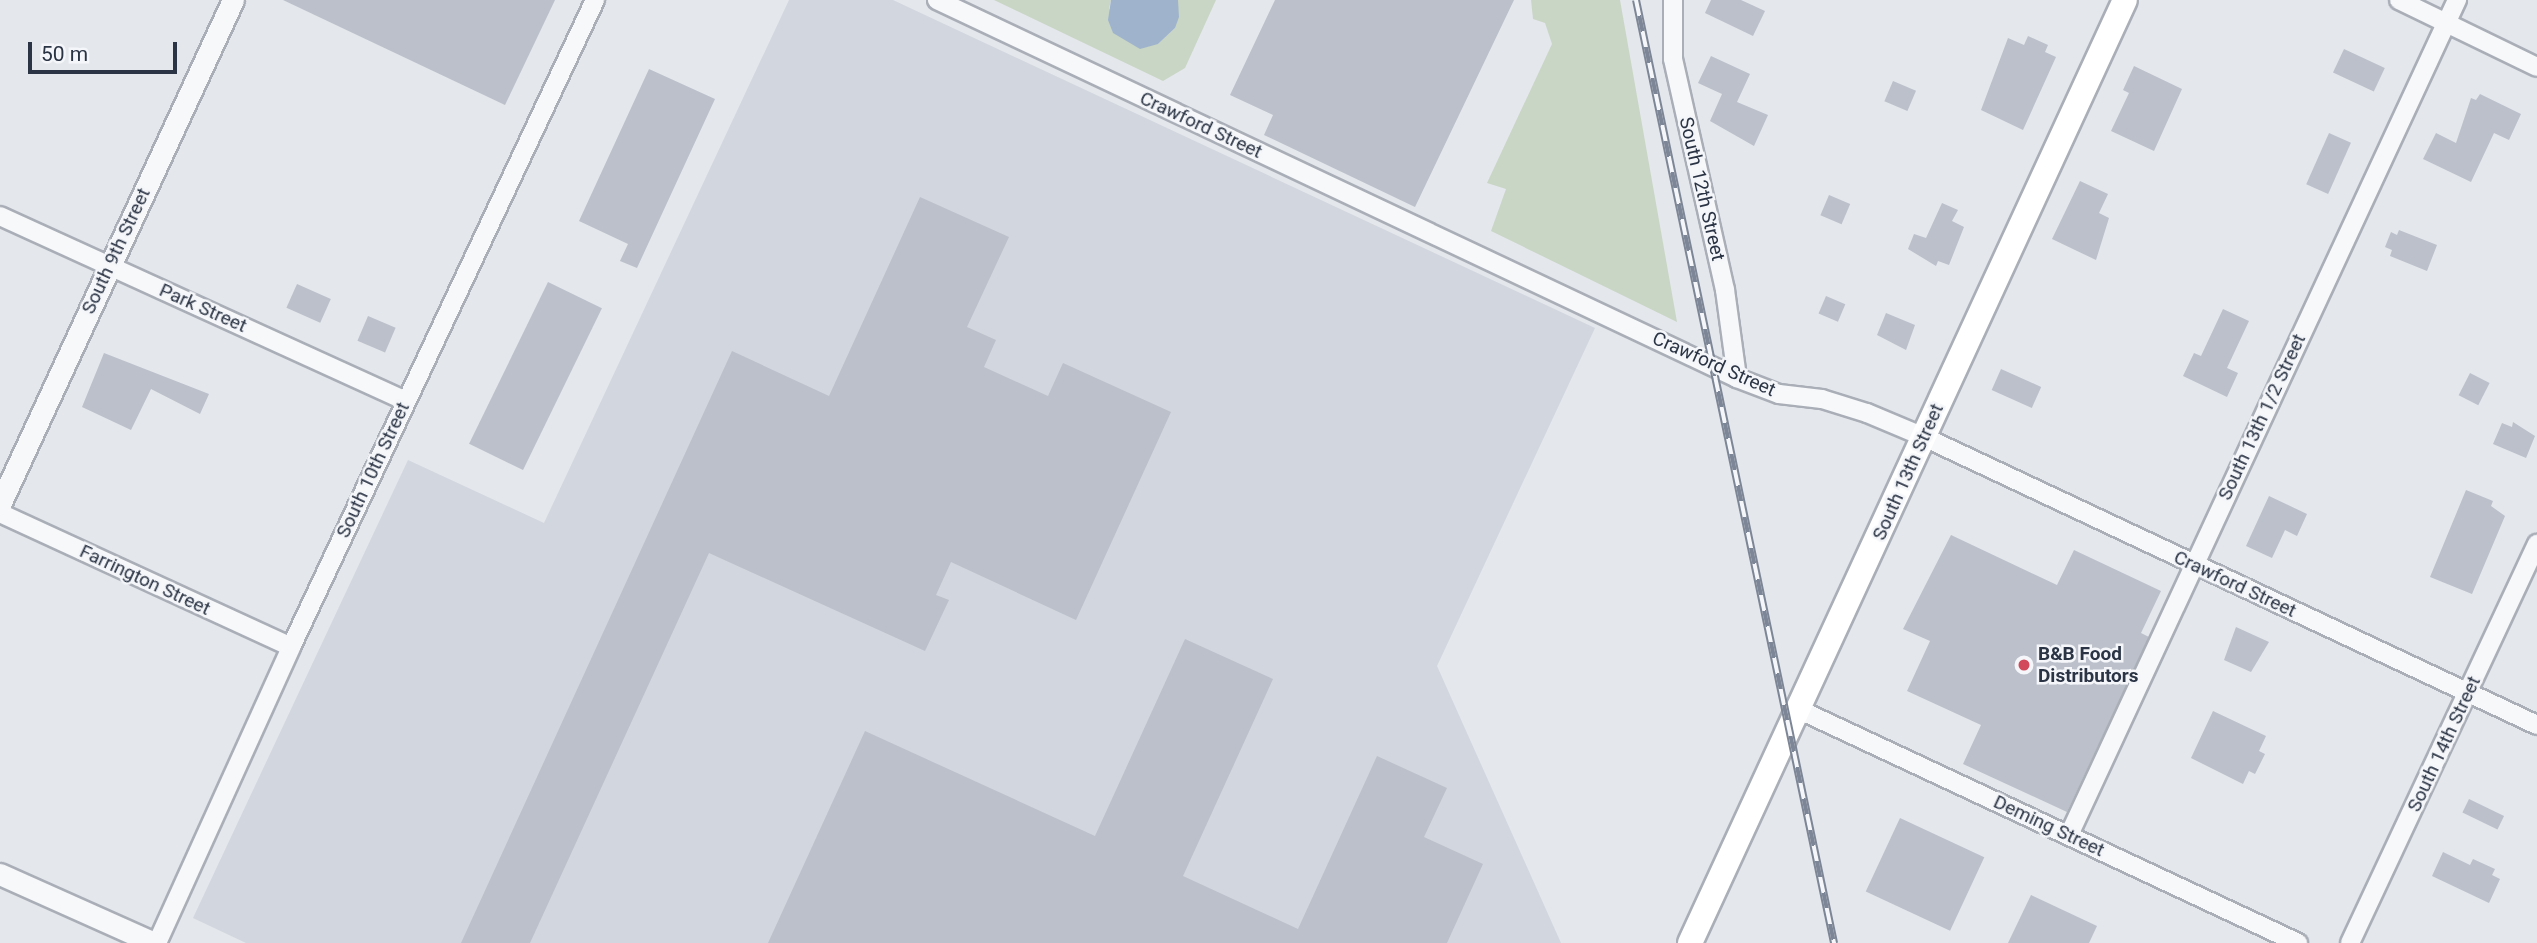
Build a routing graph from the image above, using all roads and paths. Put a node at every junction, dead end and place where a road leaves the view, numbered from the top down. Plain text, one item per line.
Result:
1 (233, 0) edge
2 (595, 0) edge
3 (937, 0) edge
4 (1673, 0) edge
5 (2125, 0) edge
6 (2399, 0) edge
7 (2457, 0) edge
8 (2446, 23) junction
9 (2537, 67) edge
10 (0, 216) edge
11 (108, 265) junction
12 (1737, 378) junction
13 (406, 401) junction
14 (1924, 437) junction
15 (0, 503) edge
16 (0, 513) edge
17 (2537, 544) edge
18 (2193, 564) junction
19 (291, 646) junction
20 (2469, 693) junction
21 (1800, 710) junction
22 (2537, 725) edge
23 (2069, 835) junction
24 (0, 874) edge
25 (155, 943) edge
26 (1690, 943) edge
27 (2298, 943) edge
28 (2350, 943) edge

1 - 11 street, South 9th Street
2 - 13 street, South 10th Street
3 - 12 street, Crawford Street
4 - 12 street, South 12th Street
5 - 14 main road, South 13th Street
6 - 8 street
7 - 8 street, South 13th 1/2 Street
8 - 9 street
8 - 18 street, South 13th 1/2 Street
10 - 11 street, Park Street
11 - 13 street, Park Street
11 - 15 street, South 9th Street
12 - 14 street, Crawford Street
13 - 19 street, South 10th Street
14 - 18 street, Crawford Street
14 - 21 main road, South 13th Street
16 - 19 street, Farrington Street
17 - 20 street, South 14th Street
18 - 20 street, Crawford Street
18 - 23 street, South 13th 1/2 Street
19 - 25 street, South 10th Street
20 - 22 street, Crawford Street
20 - 28 street, South 14th Street
21 - 23 street, Deming Street
21 - 26 main road, South 13th Street
23 - 27 street, Deming Street
24 - 25 street

